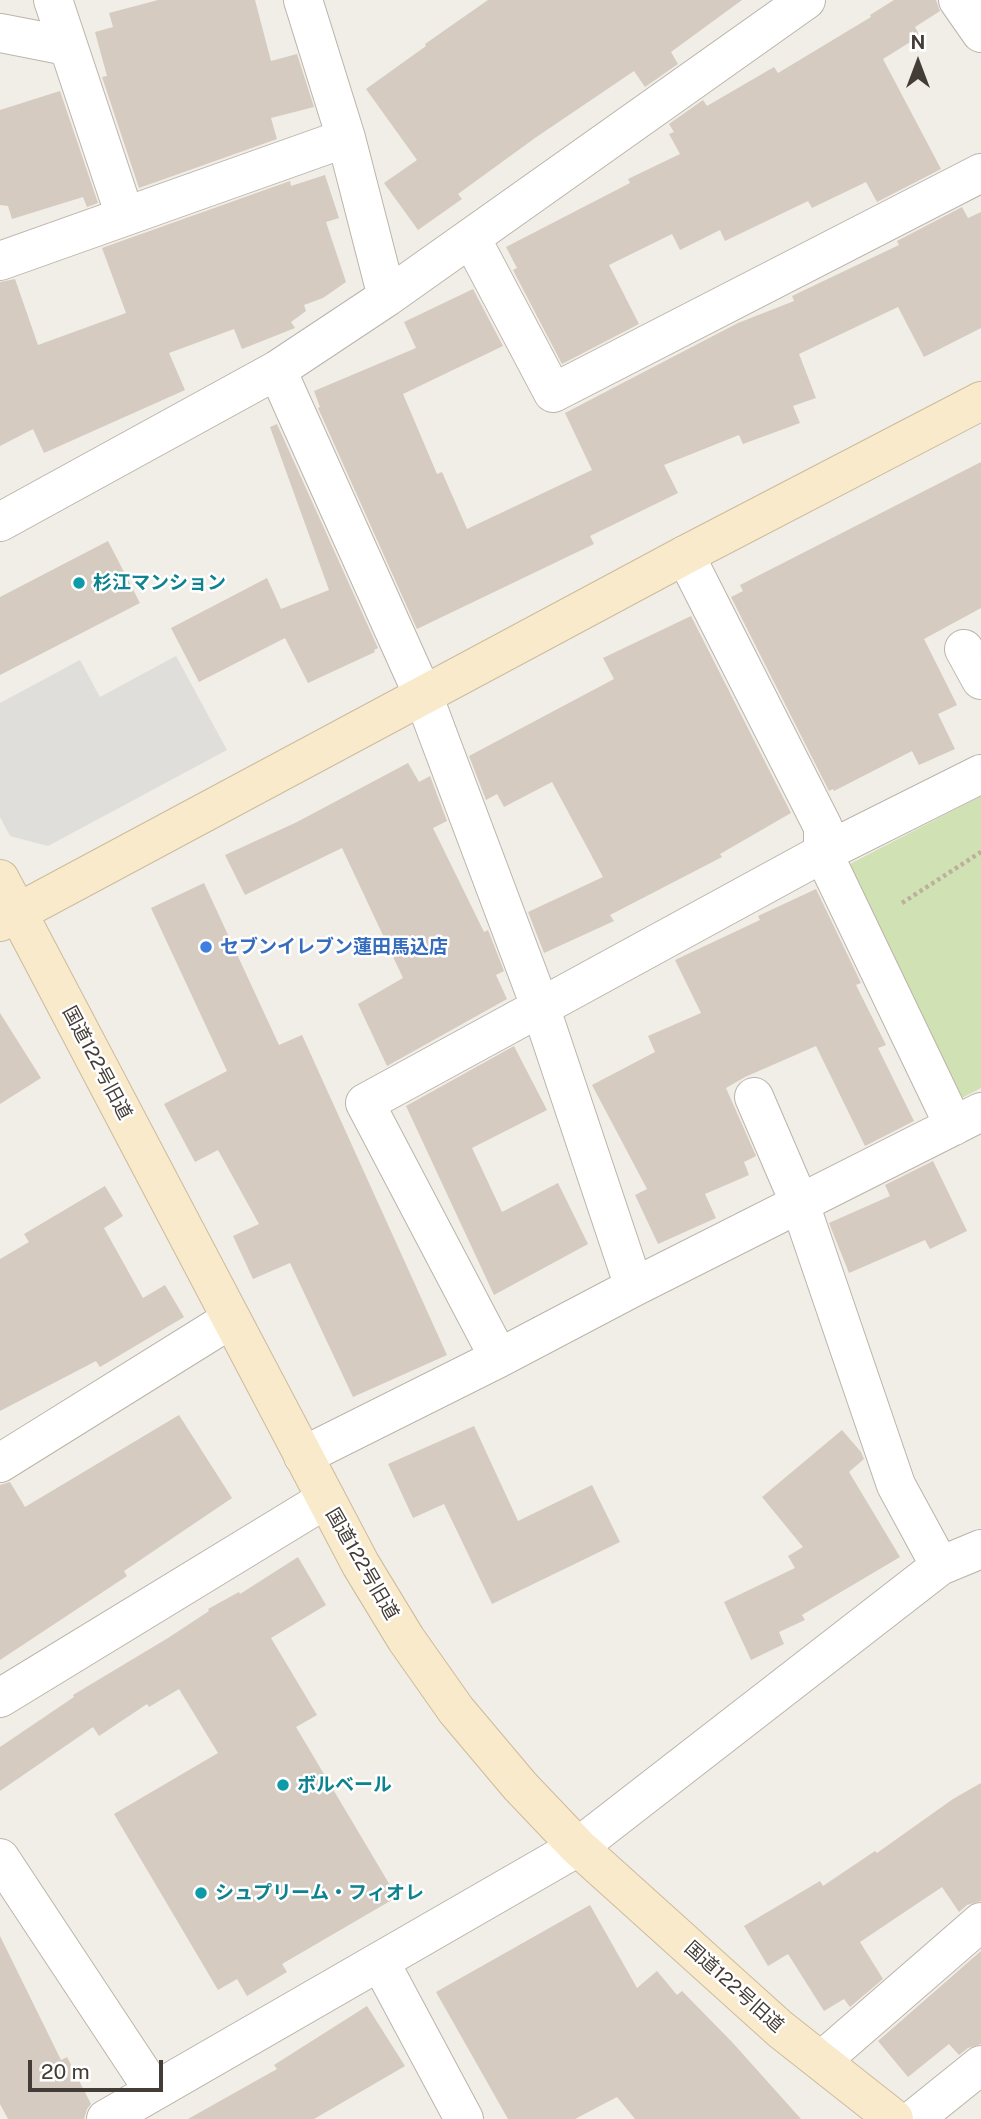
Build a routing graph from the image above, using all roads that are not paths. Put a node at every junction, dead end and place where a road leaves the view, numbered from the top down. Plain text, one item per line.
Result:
1 (53, 0) edge
2 (303, 0) edge
3 (806, 0) edge
4 (958, 0) edge
5 (0, 33) edge
6 (981, 33) edge
7 (66, 46) junction
8 (346, 138) junction
9 (981, 173) edge
10 (125, 216) junction
11 (471, 238) junction
12 (0, 261) edge
13 (387, 297) junction
14 (277, 370) junction
15 (981, 401) edge
16 (0, 522) edge
17 (685, 555) junction
18 (423, 695) junction
19 (981, 774) edge
20 (823, 853) junction
21 (6, 904) edge
22 (540, 1006) junction
23 (754, 1097) dead end
24 (968, 1119) edge
25 (800, 1204) junction
26 (634, 1287) junction
27 (231, 1319) junction
28 (499, 1358) junction
29 (303, 1455) junction
30 (0, 1463) edge
31 (326, 1499) junction
32 (981, 1549) edge
33 (940, 1566) junction
34 (0, 1698) edge
35 (578, 1847) junction
36 (0, 1858) edge
37 (981, 1922) edge
38 (380, 1962) junction
39 (821, 2061) junction
40 (981, 2065) edge
41 (154, 2091) junction
42 (106, 2119) edge
43 (464, 2119) edge
44 (894, 2119) edge
45 (914, 2119) edge

1 - 7 street
2 - 8 street
3 - 11 street
4 - 6 street
5 - 7 street
7 - 10 street
8 - 10 street
8 - 13 street
9 - 11 street
10 - 12 street
11 - 13 street
13 - 14 street
14 - 16 street
14 - 18 street
15 - 17 street
17 - 18 street
17 - 20 street
18 - 21 street
18 - 22 street
19 - 20 street
20 - 22 street
20 - 24 street
21 - 27 street, 国道122号旧道
22 - 26 street
22 - 28 street
23 - 25 street
24 - 25 street
25 - 26 street
25 - 33 street
26 - 28 street
27 - 29 street, 国道122号旧道
27 - 30 street
28 - 29 street
29 - 31 street, 国道122号旧道
31 - 34 street
31 - 35 street, 国道122号旧道
32 - 33 street
33 - 35 street
35 - 38 street
35 - 39 street, 国道122号旧道
36 - 41 street
37 - 39 street
38 - 41 street
38 - 43 street
39 - 44 street, 国道122号旧道
40 - 45 street
41 - 42 street

